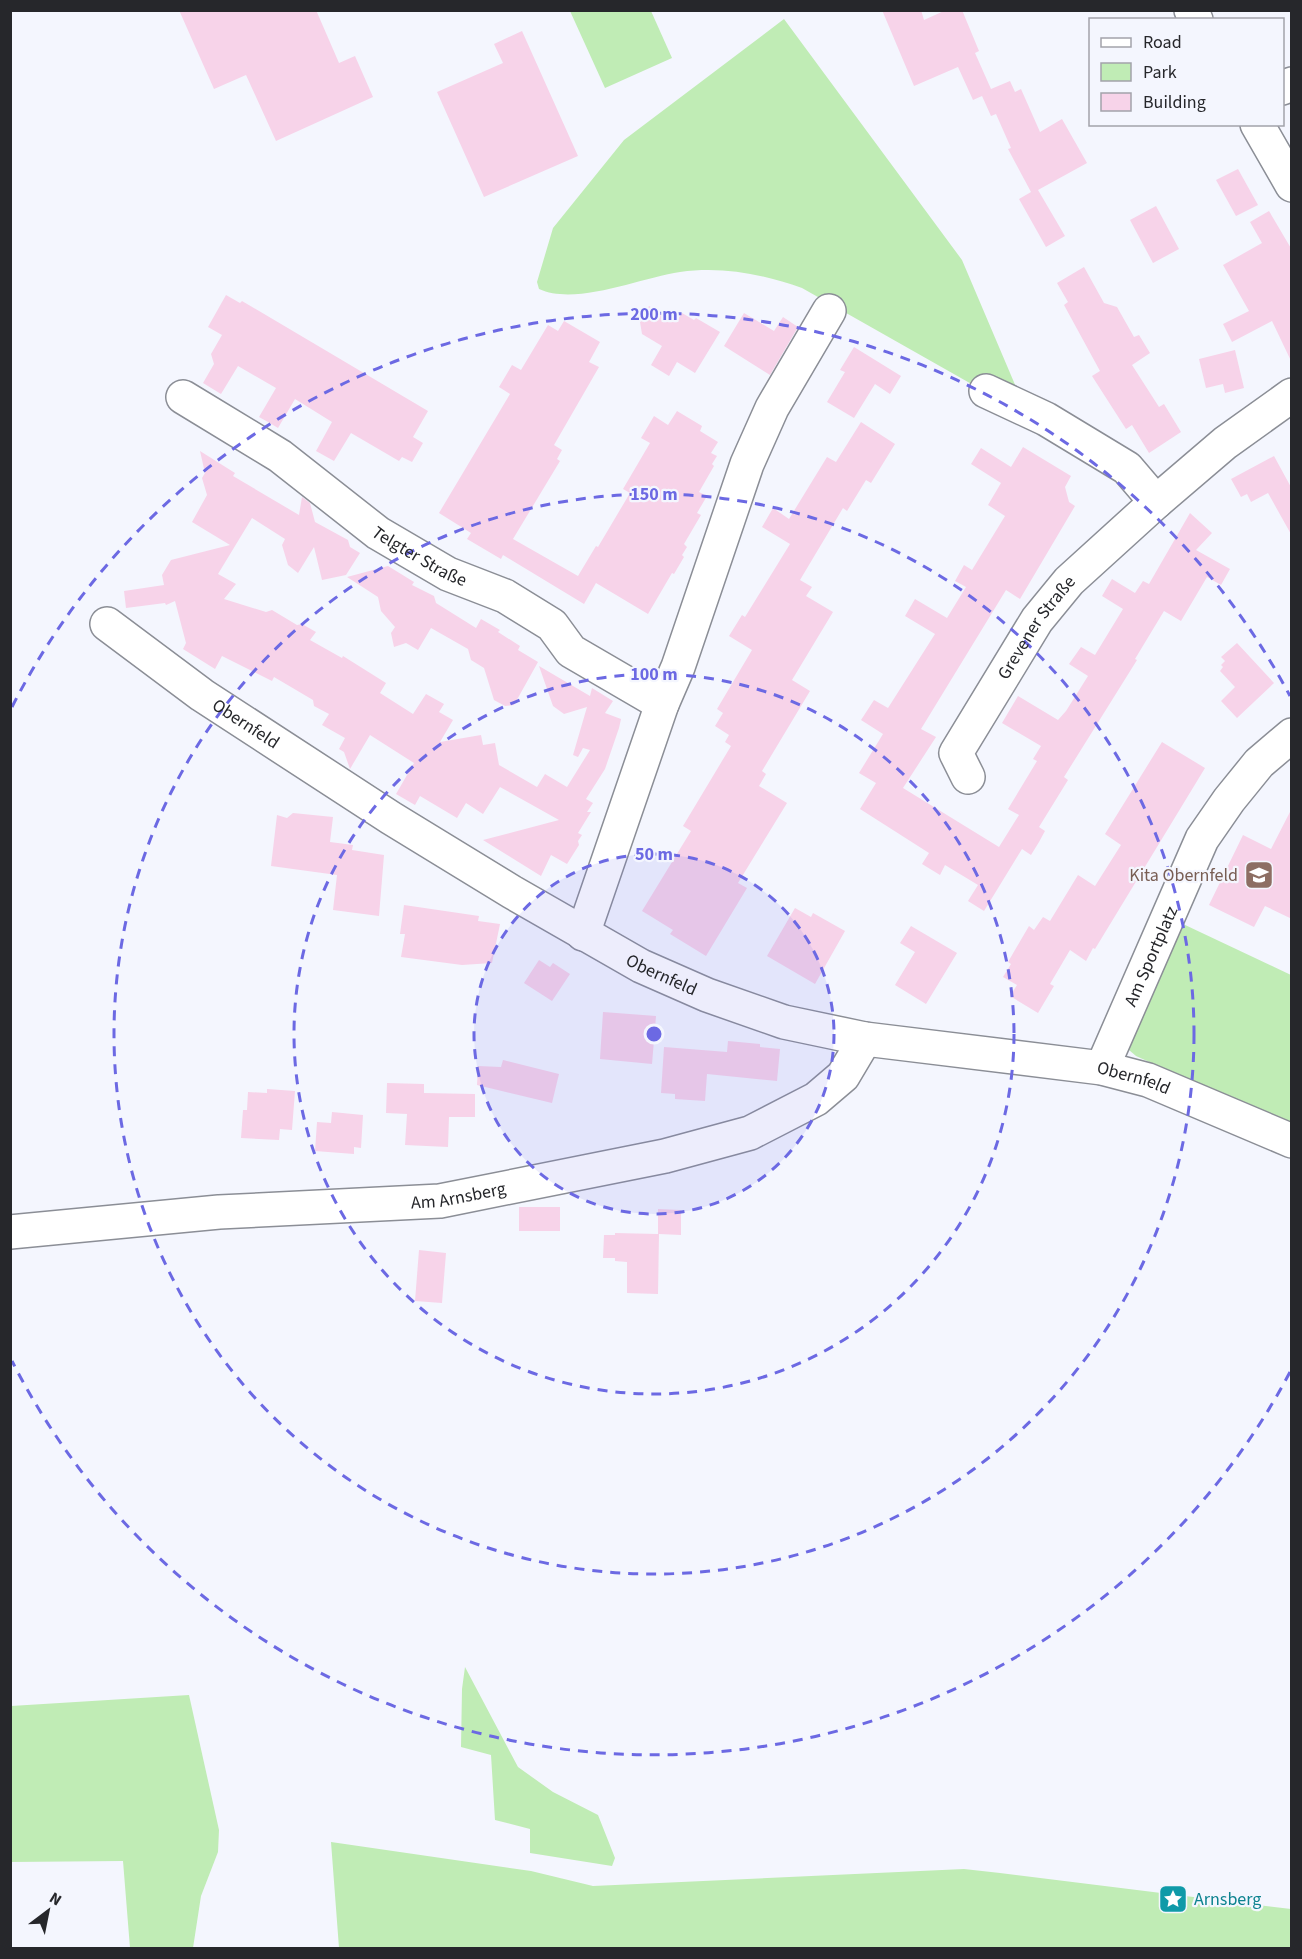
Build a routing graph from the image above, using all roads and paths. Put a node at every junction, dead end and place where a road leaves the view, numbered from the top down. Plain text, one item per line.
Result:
1 (1258, 126) edge
2 (1292, 185) edge
3 (829, 311) dead end
4 (986, 391) dead end
5 (1292, 395) edge
6 (183, 397) dead end
7 (1156, 502) junction
8 (107, 624) dead end
9 (662, 704) junction
10 (1292, 735) edge
11 (968, 777) dead end
12 (583, 934) junction
13 (865, 1039) junction
14 (1102, 1068) junction
15 (1292, 1141) edge
16 (10, 1232) edge

1 - 2 street
3 - 9 street
4 - 7 street
5 - 7 street, Grevener Straße
6 - 9 street, Telgter Straße
7 - 11 street, Grevener Straße
8 - 12 street, Obernfeld
9 - 12 street
10 - 14 street, Am Sportplatz
12 - 13 street, Obernfeld
13 - 14 street, Obernfeld
13 - 16 street, Am Arnsberg
14 - 15 street, Obernfeld

